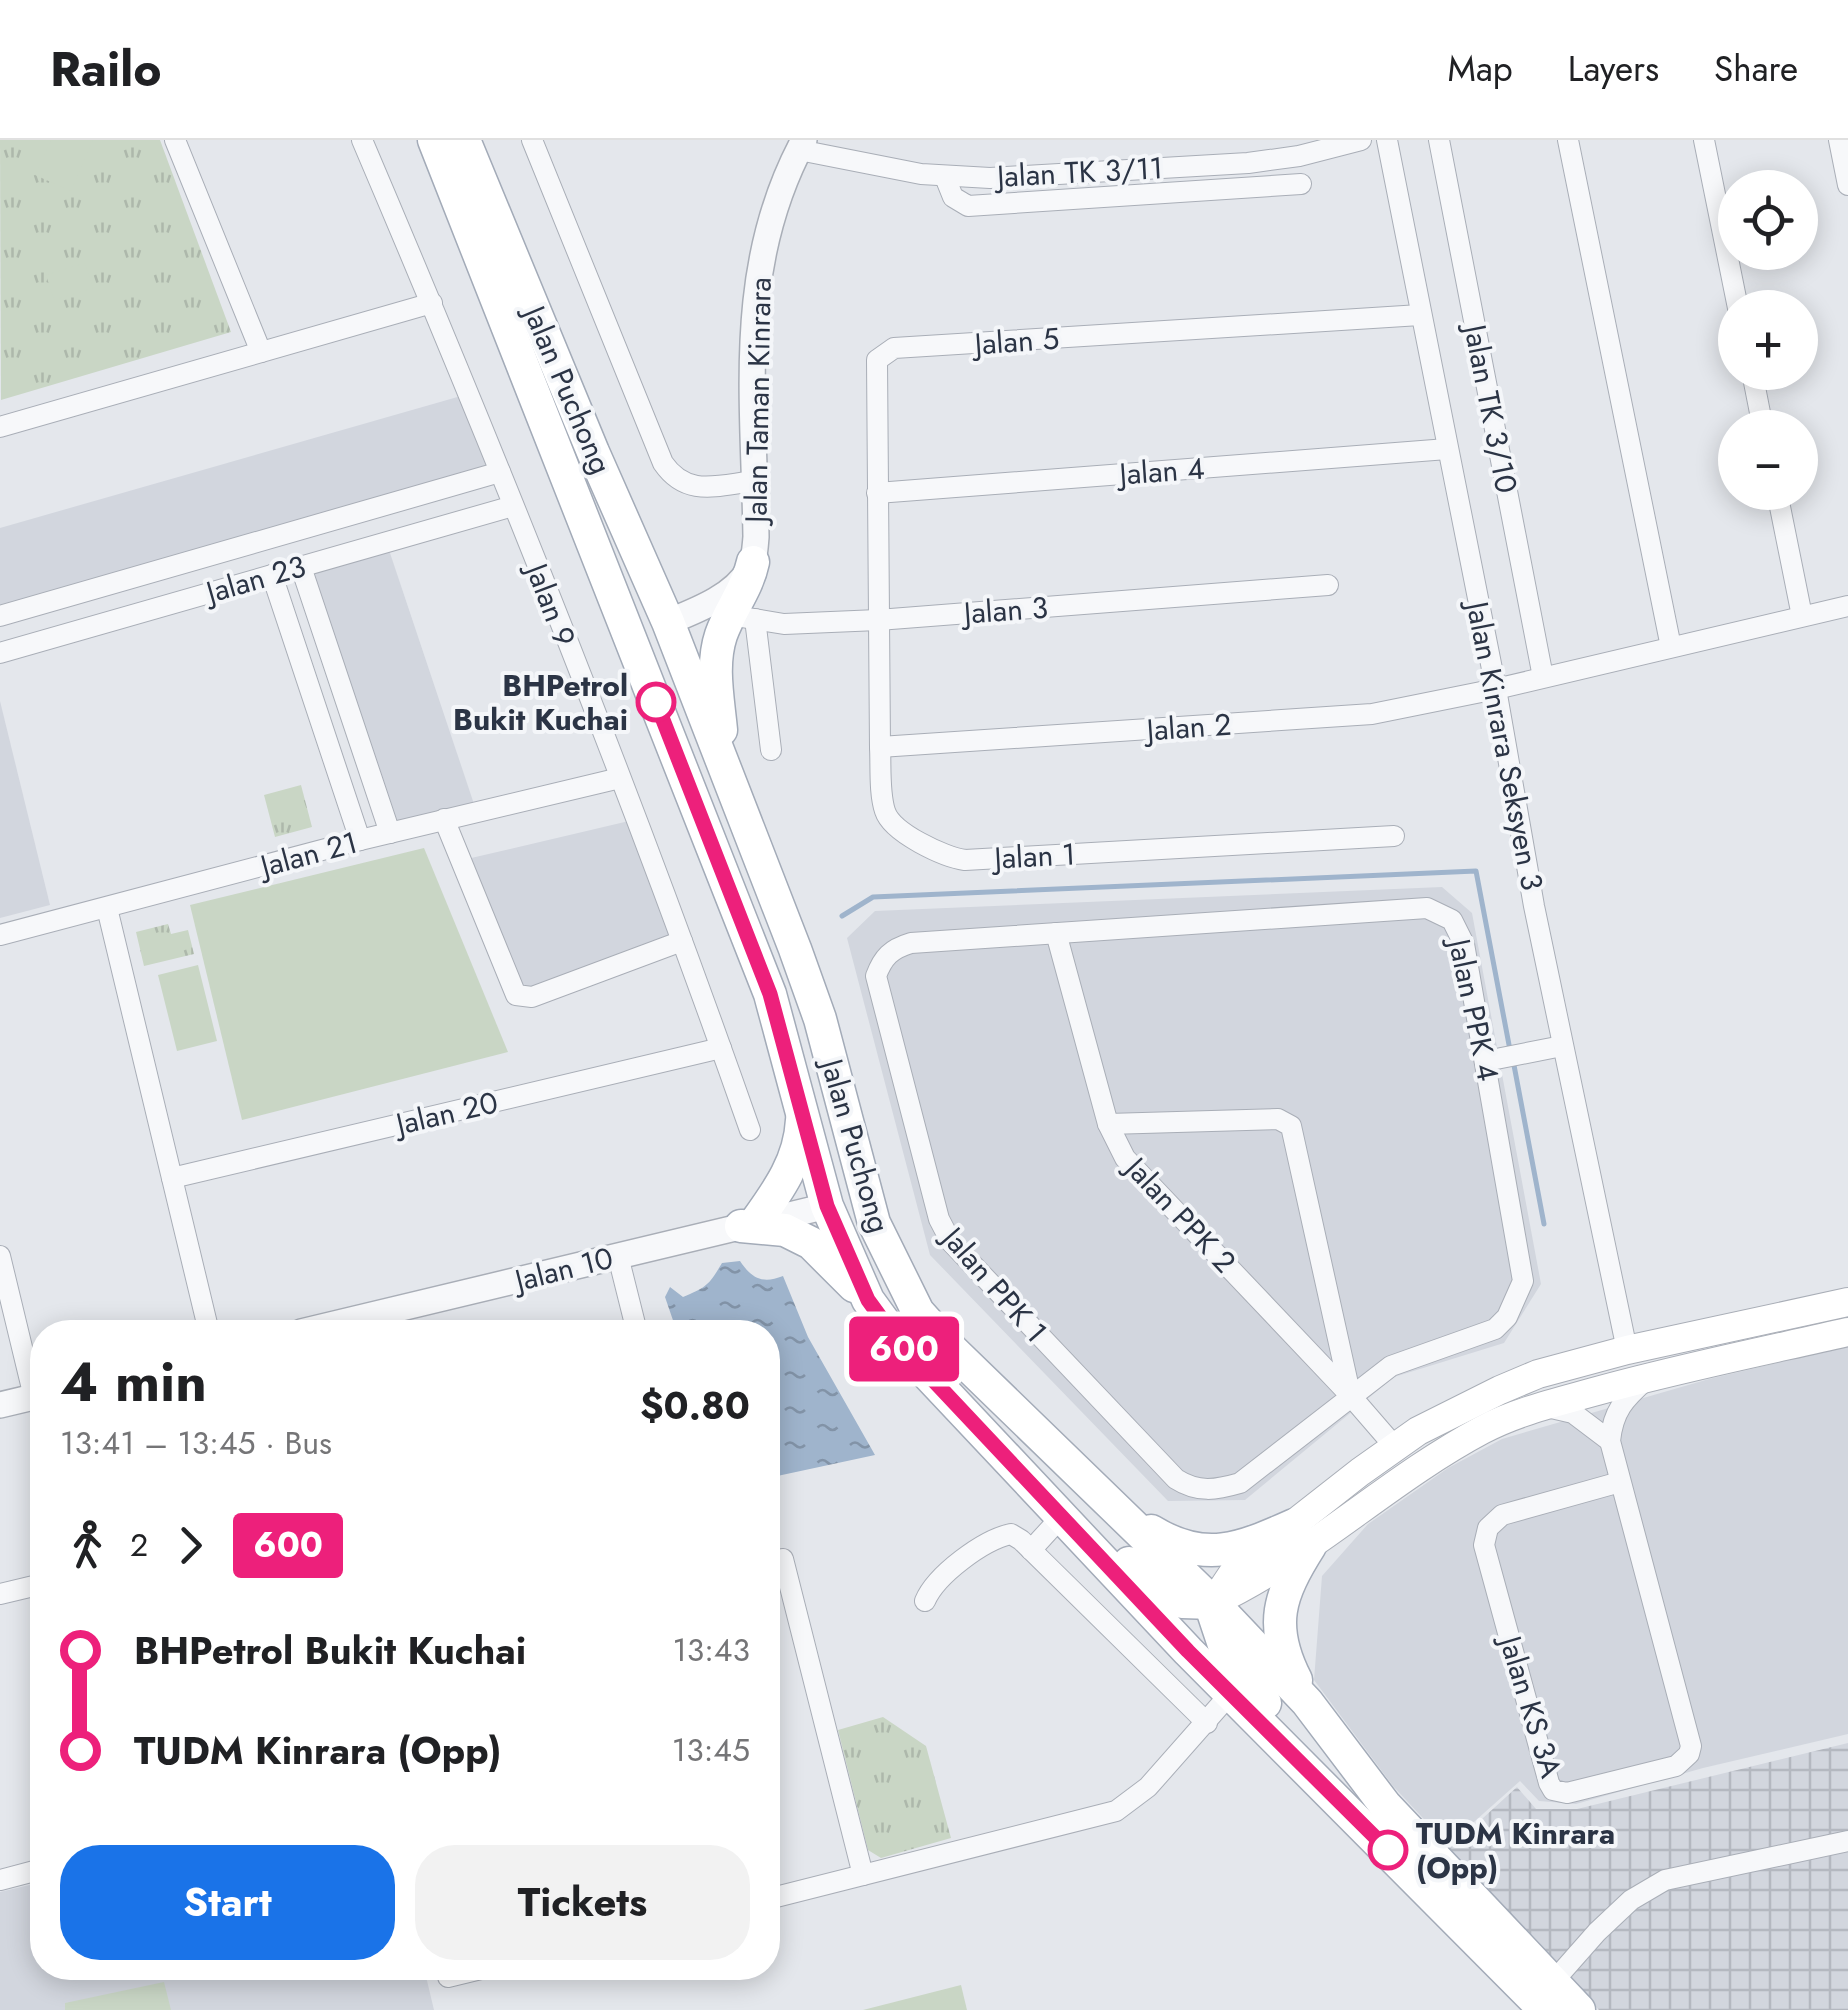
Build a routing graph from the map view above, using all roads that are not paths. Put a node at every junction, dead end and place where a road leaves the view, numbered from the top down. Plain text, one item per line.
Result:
1 (175, 140) edge
2 (362, 140) edge
3 (434, 140) edge
4 (464, 140) edge
5 (532, 140) edge
6 (1361, 140) edge
7 (1387, 140) edge
8 (1439, 140) edge
9 (1568, 140) edge
10 (1704, 140) edge
11 (1839, 140) edge
12 (802, 145) edge
13 (945, 177) junction
14 (1301, 184) dead end
15 (1848, 185) edge
16 (1734, 290) edge
17 (432, 303) junction
18 (1420, 315) junction
19 (262, 352) junction
20 (0, 427) edge
21 (1447, 449) junction
22 (500, 472) junction
23 (755, 482) junction
24 (877, 493) junction
25 (513, 506) junction
26 (1781, 510) edge
27 (752, 562) junction
28 (602, 565) junction
29 (302, 566) junction
30 (272, 575) junction
31 (1328, 585) dead end
32 (1848, 606) edge
33 (0, 616) edge
34 (743, 616) junction
35 (1802, 616) junction
36 (676, 618) junction
37 (878, 620) junction
38 (1671, 647) junction
39 (0, 653) edge
40 (1544, 677) junction
41 (1496, 689) junction
42 (663, 721) junction
43 (880, 747) junction
44 (771, 750) dead end
45 (620, 778) junction
46 (730, 784) junction
47 (444, 819) junction
48 (390, 832) junction
49 (1394, 836) dead end
50 (360, 840) junction
51 (107, 908) junction
52 (1056, 933) junction
53 (0, 936) edge
54 (682, 941) junction
55 (1554, 1047) junction
56 (721, 1048) junction
57 (1493, 1059) junction
58 (832, 1060) junction
59 (798, 1090) junction
60 (1108, 1124) junction
61 (750, 1130) dead end
62 (172, 1178) junction
63 (827, 1206) junction
64 (748, 1225) junction
65 (0, 1256) edge
66 (618, 1256) junction
67 (868, 1300) junction
68 (1848, 1302) edge
69 (918, 1312) junction
70 (207, 1320) edge
71 (366, 1320) edge
72 (634, 1320) edge
73 (1848, 1332) edge
74 (1627, 1350) junction
75 (30, 1367) edge
76 (1656, 1376) junction
77 (1608, 1388) junction
78 (1350, 1395) junction
79 (30, 1398) edge
80 (0, 1405) edge
81 (1543, 1406) junction
82 (1610, 1441) junction
83 (1395, 1447) junction
84 (1620, 1482) junction
85 (1118, 1510) junction
86 (1069, 1522) junction
87 (1302, 1535) junction
88 (1031, 1550) junction
89 (783, 1559) dead end
90 (30, 1587) edge
91 (0, 1594) edge
92 (926, 1601) dead end
93 (1213, 1603) junction
94 (1231, 1693) junction
95 (1307, 1702) junction
96 (1206, 1723) junction
97 (1285, 1747) junction
98 (1848, 1841) edge
99 (30, 1873) edge
100 (863, 1875) junction
101 (0, 1880) edge
102 (780, 1896) edge
103 (1548, 1997) edge
104 (1579, 2010) edge

1 - 19 street
2 - 17 street, Jalan 9
3 - 28 main road, Jalan Puchong
4 - 36 main road, Jalan Puchong
5 - 23 street
6 - 13 street, Jalan TK 3/11
7 - 18 street, Jalan Kinrara Seksyen 3
8 - 40 street, Jalan TK 3/10
9 - 38 street
10 - 16 street
11 - 15 street
12 - 13 street, Jalan TK 3/11
12 - 23 street, Jalan Taman Kinrara
13 - 14 street
17 - 19 street
17 - 22 street, Jalan 9
18 - 21 street, Jalan Kinrara Seksyen 3
18 - 24 street, Jalan 5
19 - 20 street
21 - 24 street, Jalan 4
21 - 41 street, Jalan Kinrara Seksyen 3
22 - 25 street, Jalan 9
22 - 33 street, Jalan 23
23 - 27 street, Jalan Taman Kinrara
24 - 37 street, Jalan 5
25 - 29 street, Jalan 23
25 - 45 street, Jalan 9
26 - 35 street
27 - 34 main road
27 - 36 street, Jalan Taman Kinrara
28 - 36 main road
28 - 42 main road, Jalan Puchong
29 - 30 street, Jalan 23
29 - 48 street
30 - 39 street, Jalan 23
30 - 50 street
31 - 37 street, Jalan 3
32 - 35 street, Jalan 2
34 - 36 street, Jalan 3
34 - 37 street, Jalan 3
34 - 44 street
34 - 46 main road
35 - 38 street, Jalan 2
36 - 42 main road
36 - 46 main road, Jalan Puchong
37 - 43 street, Jalan 1
38 - 40 street, Jalan 2
40 - 41 street, Jalan 2
41 - 43 street, Jalan 2
41 - 55 street, Jalan Kinrara Seksyen 3
42 - 59 main road, Jalan Puchong
43 - 49 street, Jalan 1
45 - 47 street, Jalan 21
45 - 54 street, Jalan 9
46 - 58 main road, Jalan Puchong
47 - 48 street, Jalan 21
47 - 54 street
48 - 50 street, Jalan 21
50 - 51 street, Jalan 21
51 - 53 street, Jalan 21
51 - 62 street
52 - 57 street, Jalan PPK 4
52 - 60 street, Jalan PPK 2
52 - 78 street, Jalan PPK 1
54 - 56 street, Jalan 9
55 - 57 street
55 - 74 street, Jalan Kinrara Seksyen 3
56 - 61 street, Jalan 9
56 - 62 street, Jalan 20
57 - 78 street, Jalan PPK 4
58 - 63 main road
58 - 69 main road, Jalan Puchong
59 - 63 main road, Jalan Puchong
59 - 64 main road
60 - 78 street, Jalan PPK 2
60 - 78 street
62 - 70 street
63 - 64 street, Jalan 10
63 - 67 main road, Jalan Puchong
63 - 69 main road
64 - 66 street, Jalan 10
64 - 67 main road
65 - 75 street
66 - 71 street, Jalan 10
66 - 72 street
67 - 86 main road, Jalan Puchong
68 - 74 main road
69 - 85 main road, Jalan Puchong
73 - 76 main road
74 - 76 street
74 - 77 street
74 - 83 main road
76 - 77 main road
76 - 82 street
77 - 81 main road
78 - 83 street, Jalan PPK 2
79 - 80 street
81 - 82 street
81 - 87 main road
82 - 84 street, Jalan KS 3A
83 - 87 main road
84 - 84 street, Jalan KS 3A
85 - 87 main road
85 - 93 main road, Jalan Puchong
86 - 88 street
86 - 93 main road
86 - 94 main road, Jalan Puchong
87 - 93 main road
87 - 95 main road
88 - 92 street
88 - 96 street
89 - 100 street
90 - 91 street
93 - 95 main road, Jalan Puchong
93 - 97 main road
94 - 96 street
94 - 97 main road, Jalan Puchong
95 - 103 main road, Jalan Puchong
96 - 100 street
97 - 103 main road, Jalan Puchong
98 - 103 street
99 - 101 street
100 - 102 street
103 - 104 main road, Jalan Puchong

